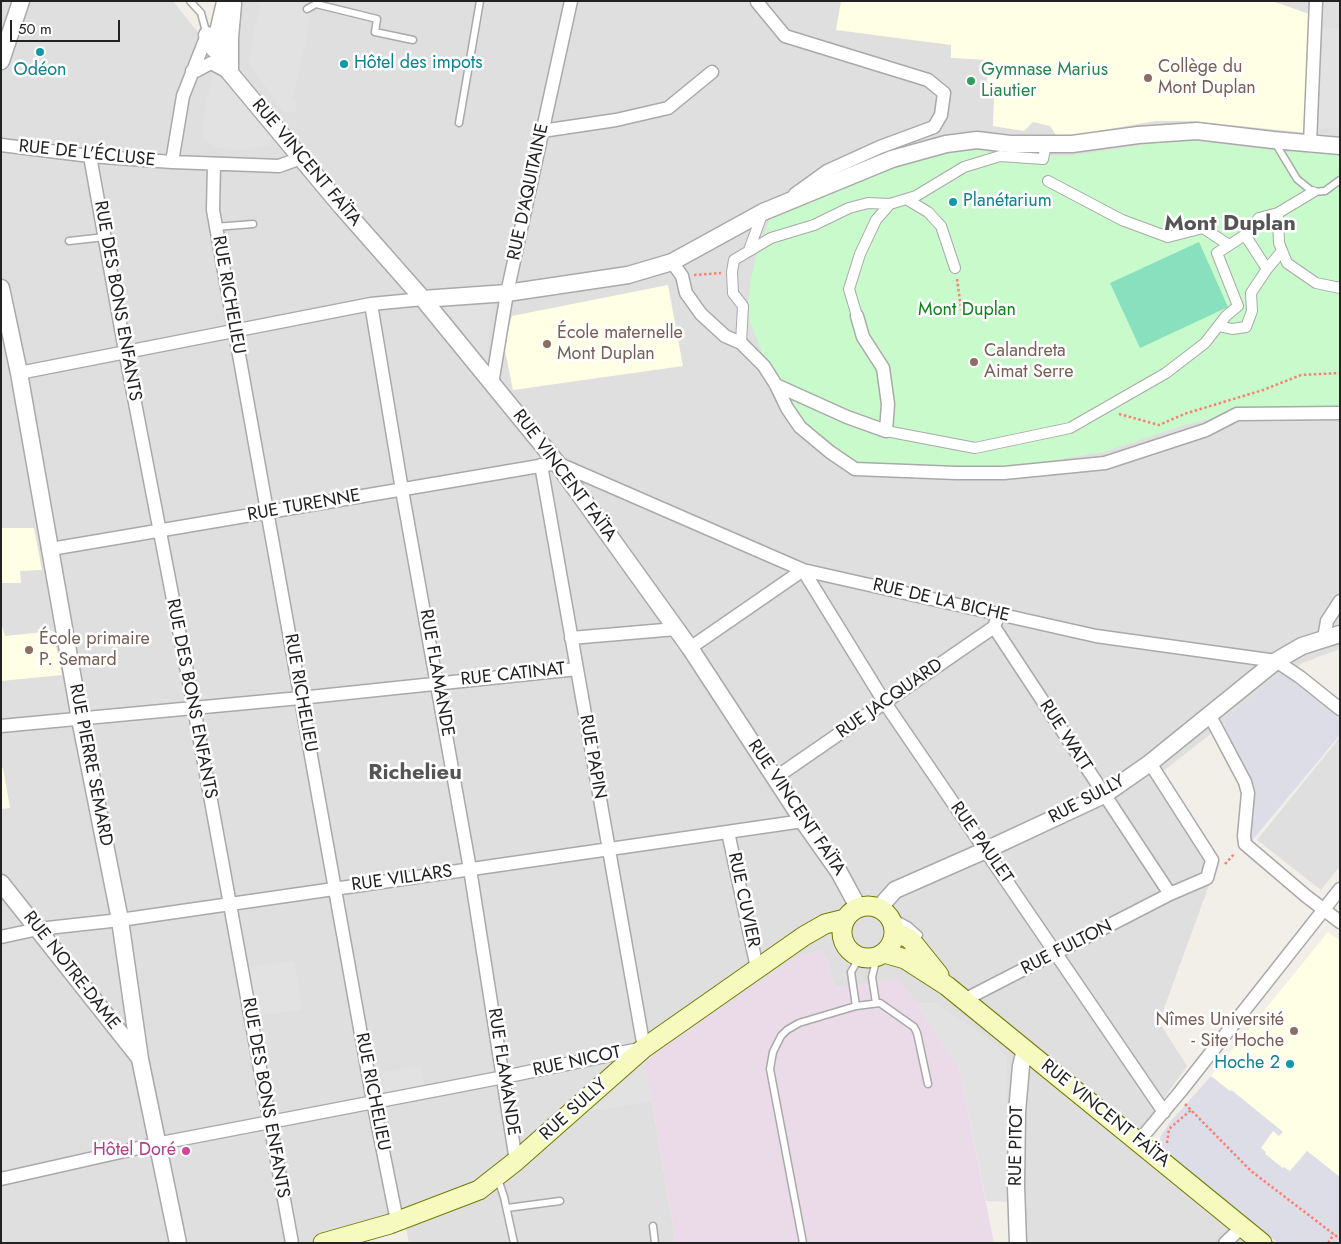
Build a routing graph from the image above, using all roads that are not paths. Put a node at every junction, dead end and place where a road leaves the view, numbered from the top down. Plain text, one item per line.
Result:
1 (21, 1) edge
2 (190, 1) edge
3 (226, 1) edge
4 (232, 1) edge
5 (480, 1) edge
6 (571, 1) edge
7 (1316, 1) edge
8 (757, 2) edge
9 (307, 9) dead end
10 (413, 40) dead end
11 (211, 49) junction
12 (1, 61) edge
13 (192, 71) junction
14 (712, 72) dead end
15 (230, 73) junction
16 (458, 123) dead end
17 (542, 131) junction
18 (1273, 140) junction
19 (1310, 144) junction
20 (1, 145) edge
21 (1046, 145) junction
22 (1338, 145) edge
23 (90, 156) junction
24 (301, 158) junction
25 (172, 162) junction
26 (214, 164) junction
27 (1340, 180) edge
28 (1048, 181) dead end
29 (1313, 192) junction
30 (906, 199) junction
31 (890, 204) junction
32 (780, 205) junction
33 (763, 212) junction
34 (1278, 213) junction
35 (252, 224) dead end
36 (216, 227) junction
37 (1245, 235) junction
38 (104, 237) junction
39 (70, 241) dead end
40 (1229, 245) junction
41 (749, 250) junction
42 (1282, 251) junction
43 (672, 262) junction
44 (956, 268) road end
45 (1267, 269) junction
46 (1340, 288) edge
47 (1, 289) edge
48 (508, 293) junction
49 (423, 299) junction
50 (371, 304) junction
51 (857, 316) joint
52 (1219, 326) junction
53 (235, 331) junction
54 (741, 343) junction
55 (125, 351) junction
56 (19, 373) junction
57 (492, 384) junction
58 (776, 385) junction
59 (1340, 413) edge
60 (886, 431) junction
61 (549, 464) junction
62 (402, 490) junction
63 (267, 512) junction
64 (160, 530) junction
65 (51, 549) junction
66 (803, 570) junction
67 (1340, 601) edge
68 (999, 614) junction
69 (994, 627) junction
70 (676, 629) junction
71 (1332, 636) edge
72 (571, 638) junction
73 (690, 648) junction
74 (1276, 660) junction
75 (578, 669) junction
76 (438, 683) junction
77 (300, 698) junction
78 (885, 703) junction
79 (194, 708) junction
80 (1340, 709) edge
81 (1209, 714) junction
82 (80, 719) junction
83 (1, 726) edge
84 (1150, 763) junction
85 (775, 778) junction
86 (1104, 795) junction
87 (803, 821) junction
88 (728, 832) junction
89 (608, 850) junction
90 (986, 850) junction
91 (470, 869) junction
92 (1, 883) edge
93 (335, 889) junction
94 (1340, 889) edge
95 (1170, 894) junction
96 (229, 904) junction
97 (1324, 909) junction
98 (883, 911) junction
99 (852, 913) junction
100 (120, 920) junction
101 (1340, 922) edge
102 (38, 929) junction
103 (895, 932) junction
104 (1, 936) edge
105 (804, 936) junction
106 (925, 944) dead end
107 (867, 953) junction
108 (931, 953) dead end
109 (1057, 953) junction
110 (758, 968) junction
111 (947, 986) junction
112 (964, 1000) junction
113 (876, 1003) junction
114 (856, 1006) junction
115 (644, 1048) junction
116 (1025, 1050) junction
117 (140, 1059) junction
118 (504, 1077) junction
119 (928, 1084) dead end
120 (373, 1101) junction
121 (1164, 1112) junction
122 (270, 1122) junction
123 (1138, 1142) junction
124 (156, 1144) junction
125 (516, 1161) junction
126 (497, 1177) junction
127 (1, 1179) edge
128 (560, 1201) dead end
129 (507, 1208) junction
130 (397, 1221) junction
131 (653, 1226) dead end
132 (1242, 1227) junction
133 (178, 1243) edge
134 (292, 1243) edge
135 (323, 1243) edge
136 (514, 1243) edge
137 (655, 1243) edge
138 (803, 1243) edge
139 (1018, 1243) edge
140 (1225, 1243) edge
141 (1262, 1243) edge

1 - 12 street
2 - 11 lane
3 - 11 street
4 - 15 street
5 - 16 lane
6 - 17 street, RUE D'AQUITAINE
7 - 19 street
8 - 32 street
9 - 10 lane
11 - 13 street
11 - 13 street
11 - 15 street, RUE VINCENT FAÏTA
13 - 25 street
14 - 17 street
15 - 24 street, RUE VINCENT FAÏTA
17 - 48 street, RUE D'AQUITAINE
18 - 19 street
18 - 21 street
18 - 29 lane
19 - 22 street
20 - 23 street, RUE DE L'ÉCLUSE
21 - 30 street
21 - 32 street
23 - 25 street, RUE DE L'ÉCLUSE
23 - 38 street, RUE DES BONS ENFANTS
24 - 26 street, RUE DE L'ÉCLUSE
24 - 49 street, RUE VINCENT FAÏTA
25 - 26 street, RUE DE L'ÉCLUSE
26 - 36 street, RUE RICHELIEU
27 - 29 lane
28 - 40 street
29 - 34 street
30 - 31 street
30 - 44 street
31 - 41 street
31 - 51 street
32 - 33 street
33 - 41 street
33 - 43 street
34 - 37 street
34 - 42 street
35 - 36 lane
36 - 53 street, RUE RICHELIEU
37 - 40 street
37 - 45 street
38 - 39 lane
38 - 55 street, RUE DES BONS ENFANTS
40 - 52 street
41 - 54 street
42 - 45 street
42 - 46 street
43 - 48 street
43 - 54 street
45 - 52 street
47 - 56 street, RUE PIERRE SEMARD
48 - 49 street
48 - 57 street, RUE D'AQUITAINE
49 - 50 street
49 - 57 street, RUE VINCENT FAÏTA
50 - 53 street
50 - 62 street, RUE FLAMANDE
51 - 60 street
52 - 60 street
53 - 55 street
53 - 63 street, RUE RICHELIEU
54 - 58 street
55 - 56 street
55 - 64 street, RUE DES BONS ENFANTS
56 - 65 street, RUE PIERRE SEMARD
57 - 61 street, RUE VINCENT FAÏTA
58 - 59 street
58 - 60 street
61 - 62 street, RUE TURENNE
61 - 66 street, RUE DE LA BICHE
61 - 70 street, RUE VINCENT FAÏTA
61 - 72 street, RUE PAPIN
62 - 63 street, RUE TURENNE
62 - 76 street, RUE FLAMANDE
63 - 64 street, RUE TURENNE
63 - 77 street, RUE RICHELIEU
64 - 65 street, RUE TURENNE
64 - 79 street, RUE DES BONS ENFANTS
65 - 82 street, RUE PIERRE SEMARD
66 - 68 street, RUE DE LA BICHE
66 - 73 street
66 - 78 street, RUE PAULET
67 - 71 street
68 - 69 street
68 - 74 street, RUE DE LA BICHE
69 - 78 street, RUE JACQUARD
69 - 86 street, RUE WATT
70 - 72 street, RUE CATINAT
70 - 73 street, RUE VINCENT FAÏTA
71 - 74 street
72 - 75 street, RUE PAPIN
73 - 85 street, RUE VINCENT FAÏTA
74 - 80 street
74 - 81 street, RUE SULLY
75 - 76 street, RUE CATINAT
75 - 89 street, RUE PAPIN
76 - 77 street, RUE CATINAT
76 - 91 street, RUE FLAMANDE
77 - 79 street, RUE CATINAT
77 - 93 street, RUE RICHELIEU
78 - 85 street, RUE JACQUARD
78 - 90 street, RUE PAULET
79 - 82 street, RUE CATINAT
79 - 96 street, RUE DES BONS ENFANTS
81 - 84 street, RUE SULLY
81 - 97 street
82 - 83 street, RUE CATINAT
82 - 100 street, RUE PIERRE SEMARD
84 - 86 street, RUE SULLY
84 - 95 street, RUE FULTON
85 - 87 street, RUE VINCENT FAÏTA
86 - 90 street, RUE SULLY
86 - 95 street, RUE WATT
87 - 88 street, RUE VILLARS
87 - 99 street, RUE VINCENT FAÏTA
88 - 89 street, RUE VILLARS
88 - 110 street, RUE CUVIER
89 - 91 street, RUE VILLARS
89 - 115 street, RUE PAPIN
90 - 98 street, RUE SULLY
90 - 109 street, RUE PAULET
91 - 93 street, RUE VILLARS
91 - 118 street, RUE FLAMANDE
92 - 102 street, RUE NOTRE-DAME
93 - 96 street, RUE VILLARS
93 - 120 street, RUE RICHELIEU
94 - 97 street
95 - 109 street, RUE FULTON
96 - 100 street, RUE VILLARS
96 - 122 street, RUE DES BONS ENFANTS
97 - 101 street
97 - 121 street
98 - 99 main road
98 - 103 main road
98 - 106 lane
99 - 105 main road, RUE SULLY
99 - 107 main road
100 - 102 street, RUE VILLARS
100 - 117 street, RUE PIERRE SEMARD
102 - 104 street, RUE VILLARS
102 - 117 street, RUE NOTRE-DAME
103 - 107 main road
103 - 111 main road, RUE VINCENT FAÏTA
105 - 107 main road
105 - 110 main road, RUE SULLY
107 - 111 main road, RUE VINCENT FAÏTA
107 - 113 lane
107 - 114 lane
108 - 111 lane
109 - 112 street, RUE FULTON
109 - 121 street, RUE PAULET
110 - 115 main road, RUE SULLY
111 - 112 main road, RUE VINCENT FAÏTA
112 - 116 main road, RUE VINCENT FAÏTA
113 - 114 lane
113 - 119 lane
114 - 138 lane
115 - 118 street, RUE NICOT
115 - 125 main road, RUE SULLY
116 - 123 main road, RUE VINCENT FAÏTA
116 - 139 street, RUE PITOT
117 - 124 street, RUE PIERRE SEMARD
118 - 120 street, RUE NICOT
118 - 125 street, RUE FLAMANDE
120 - 122 street, RUE NICOT
120 - 130 street, RUE RICHELIEU
121 - 123 street
122 - 124 street, RUE NICOT
122 - 134 street, RUE DES BONS ENFANTS
123 - 132 main road, RUE VINCENT FAÏTA
124 - 127 street, RUE NICOT
124 - 133 street, RUE PIERRE SEMARD
125 - 126 main road, RUE SULLY
126 - 129 lane
126 - 130 main road, RUE SULLY
128 - 129 lane
129 - 136 lane
130 - 135 main road, RUE SULLY
131 - 137 lane
132 - 140 street
132 - 141 main road, RUE VINCENT FAÏTA

